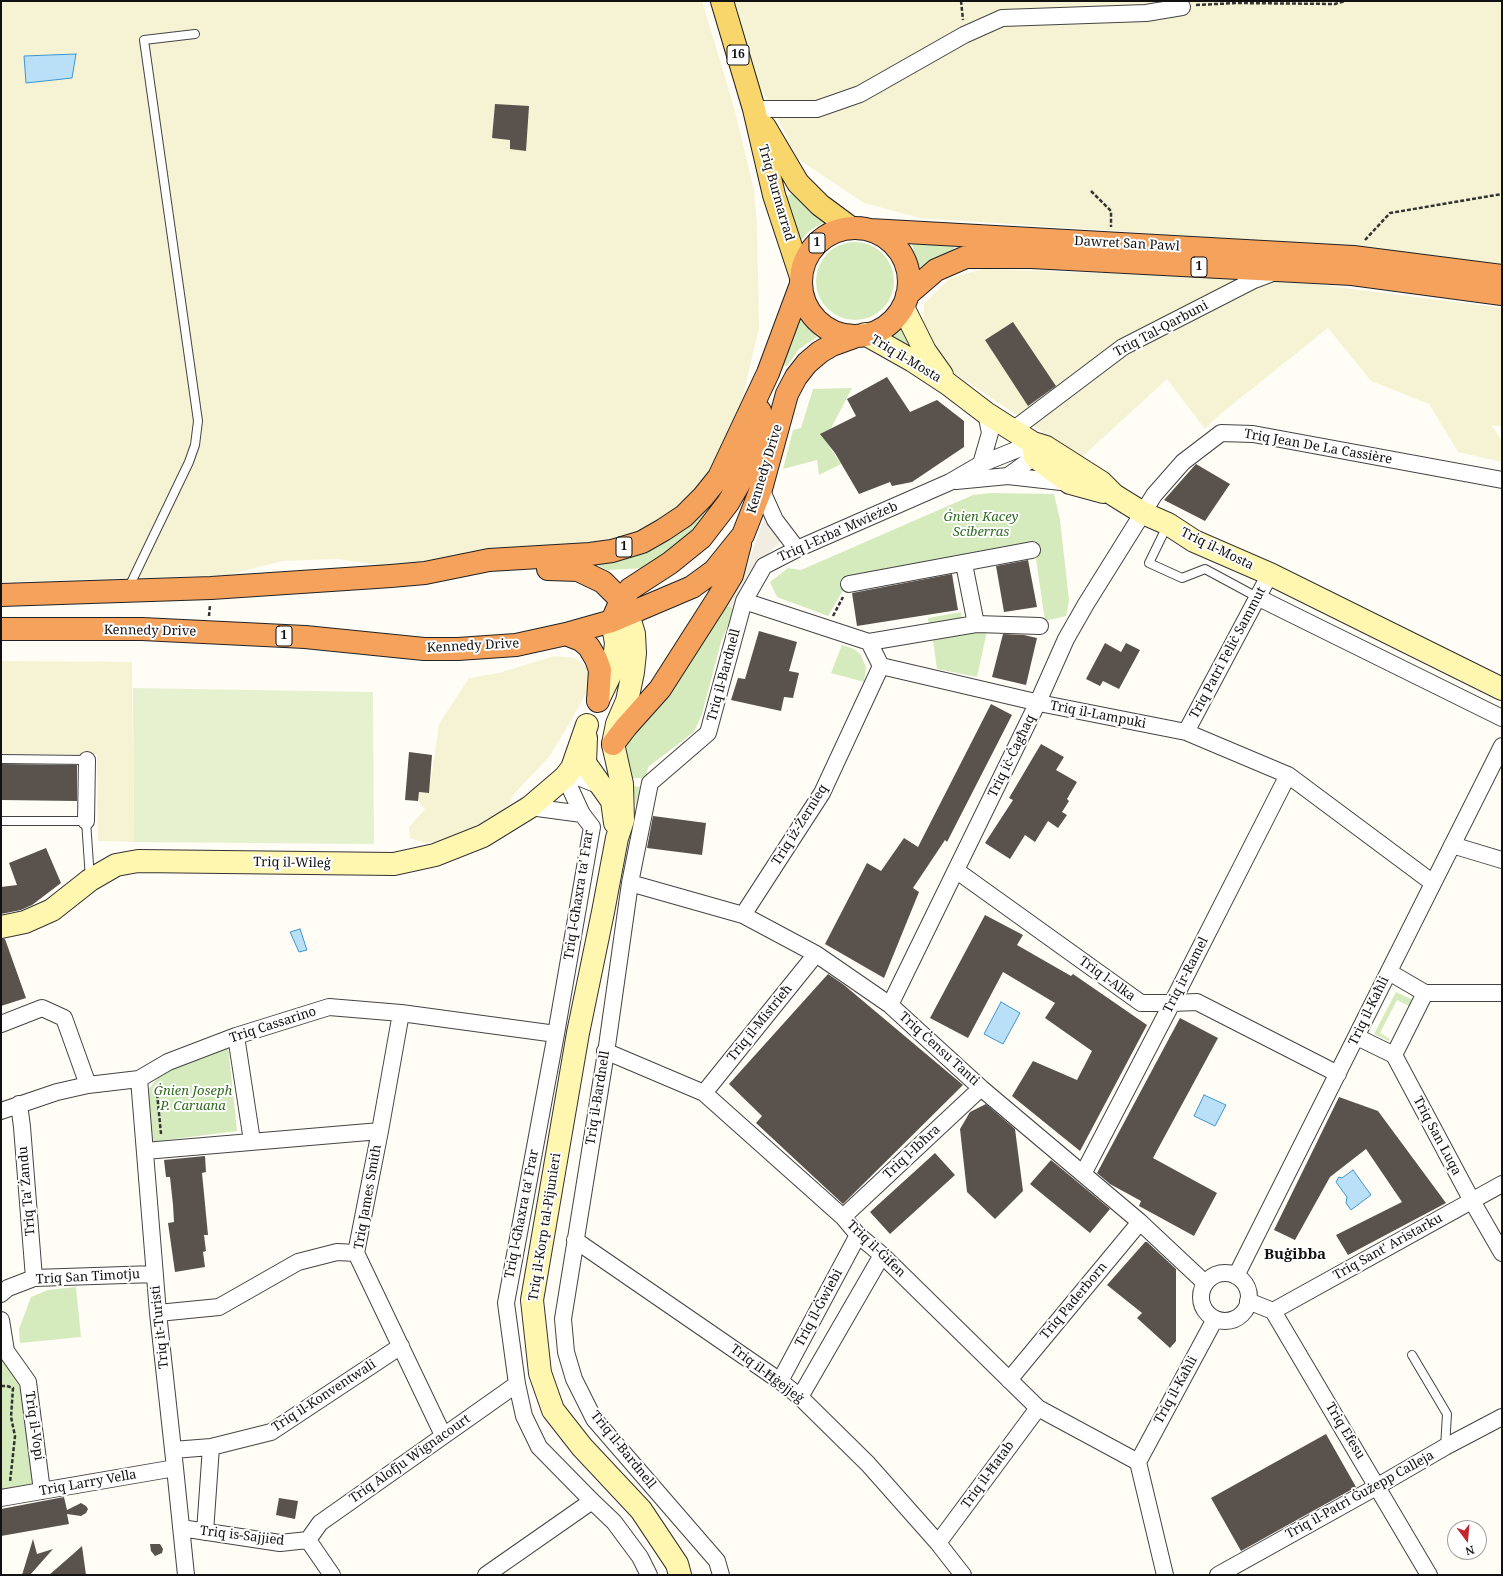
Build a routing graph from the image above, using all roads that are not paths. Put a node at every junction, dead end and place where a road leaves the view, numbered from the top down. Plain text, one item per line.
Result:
1 (722, 1) edge
2 (1182, 6) road end
3 (195, 34) dead end
4 (754, 109) junction
5 (861, 229) junction
6 (1279, 271) junction
7 (1502, 276) edge
8 (800, 282) junction
9 (1502, 294) edge
10 (905, 301) junction
11 (861, 335) junction
12 (768, 373) junction
13 (948, 384) junction
14 (986, 413) junction
15 (1013, 430) junction
16 (1033, 443) junction
17 (981, 464) junction
18 (1008, 476) junction
19 (1502, 480) edge
20 (950, 482) junction
21 (1070, 483) junction
22 (761, 489) junction
23 (1114, 495) junction
24 (1143, 512) junction
25 (1168, 524) junction
26 (743, 535) junction
27 (797, 549) junction
28 (1032, 550) dead end
29 (964, 564) junction
30 (1270, 574) junction
31 (391, 576) junction
32 (849, 584) dead end
33 (128, 590) junction
34 (1, 595) edge
35 (1257, 597) junction
36 (744, 601) junction
37 (620, 612) junction
38 (976, 624) junction
39 (1040, 626) dead end
40 (1, 629) edge
41 (566, 634) junction
42 (869, 642) junction
43 (881, 666) junction
44 (1502, 689) edge
45 (598, 701) junction
46 (1038, 702) junction
47 (1502, 718) edge
48 (1186, 732) junction
49 (613, 744) junction
50 (1502, 746) edge
51 (1, 759) edge
52 (87, 760) joint
53 (573, 770) junction
54 (1288, 775) junction
55 (530, 807) junction
56 (582, 814) junction
57 (1, 821) edge
58 (86, 821) junction
59 (616, 838) junction
60 (1452, 845) junction
61 (1502, 860) edge
62 (957, 871) junction
63 (90, 880) junction
64 (630, 883) junction
65 (1433, 883) junction
66 (744, 915) junction
67 (1, 927) edge
68 (816, 954) junction
69 (1389, 972) junction
70 (1425, 993) junction
71 (1502, 994) edge
72 (1172, 1003) junction
73 (890, 1004) junction
74 (401, 1014) junction
75 (1, 1024) edge
76 (556, 1034) junction
77 (236, 1036) junction
78 (1357, 1037) junction
79 (605, 1050) junction
80 (1394, 1055) junction
81 (1338, 1074) junction
82 (139, 1079) junction
83 (88, 1085) junction
84 (981, 1088) junction
85 (704, 1093) junction
86 (19, 1104) junction
87 (1, 1111) edge
88 (380, 1131) junction
89 (252, 1142) junction
90 (145, 1151) junction
91 (1084, 1174) junction
92 (1502, 1184) edge
93 (1472, 1201) junction
94 (843, 1217) junction
95 (1140, 1222) junction
96 (858, 1234) junction
97 (575, 1240) junction
98 (356, 1253) junction
99 (1502, 1253) edge
100 (882, 1255) junction
101 (155, 1274) junction
102 (1236, 1276) junction
103 (34, 1278) junction
104 (1206, 1283) junction
105 (5, 1291) edge
106 (1248, 1301) junction
107 (1273, 1310) junction
108 (158, 1313) junction
109 (1, 1316) edge
110 (1215, 1319) junction
111 (1, 1320) edge
112 (401, 1346) junction
113 (1412, 1354) dead end
114 (1009, 1380) junction
115 (780, 1381) junction
116 (517, 1384) junction
117 (800, 1397) junction
118 (1038, 1408) junction
119 (1502, 1417) edge
120 (443, 1435) junction
121 (211, 1447) junction
122 (1445, 1447) junction
123 (173, 1450) junction
124 (1138, 1462) junction
125 (175, 1468) junction
126 (1378, 1486) junction
127 (42, 1491) junction
128 (5, 1497) edge
129 (592, 1501) junction
130 (181, 1528) junction
131 (205, 1532) junction
132 (308, 1540) junction
133 (938, 1543) junction
134 (682, 1571) edge
135 (186, 1575) edge
136 (332, 1575) edge
137 (486, 1575) edge
138 (649, 1575) edge
139 (721, 1575) edge
140 (962, 1575) edge
141 (1165, 1575) edge
142 (1218, 1575) edge
143 (1429, 1575) edge

1 - 4 main road, Triq Burmarrad / 16
2 - 4 street
3 - 33 lane
4 - 5 main road, Triq Burmarrad / 16
4 - 8 main road, Triq Burmarrad / 16
5 - 7 highway, Dawret San Pawl / 1
5 - 8 highway, 1
5 - 10 highway
6 - 9 highway, Dawret San Pawl / 1
6 - 10 highway, Dawret San Pawl / 1
6 - 15 street, Triq Tal-Qarbuni
8 - 11 highway
8 - 12 highway, 1
10 - 11 highway, 1
10 - 13 street, Triq il-Mosta
11 - 13 street, Triq il-Mosta
11 - 22 highway, Kennedy Drive / 1
12 - 31 highway, 1
12 - 37 highway
13 - 14 street, Triq il-Mosta
14 - 15 street, Triq il-Mosta
14 - 17 street
15 - 16 street, Triq il-Mosta
16 - 17 street, Triq l-Erba' Mwieżeb
16 - 18 street
16 - 21 street
16 - 23 street, Triq il-Mosta
17 - 20 street, Triq l-Erba' Mwieżeb
18 - 20 street, Triq l-Erba' Mwieżeb
18 - 21 street, Triq l-Erba' Mwieżeb
19 - 24 street, Triq Jean De La Cassière
20 - 27 street, Triq l-Erba' Mwieżeb
21 - 23 street
22 - 26 highway, Kennedy Drive / 1
22 - 27 street
23 - 24 street, Triq il-Mosta
24 - 25 street, Triq il-Mosta
24 - 46 street, Triq iċ-Ċagħaq
25 - 30 street, Triq il-Mosta
25 - 35 lane
26 - 37 highway, Kennedy Drive / 1
26 - 49 highway
27 - 36 street, Triq l-Erba' Mwieżeb
28 - 29 street
29 - 32 street
29 - 38 street
30 - 35 street, Triq Patri Feliċ Sammut
30 - 44 street, Triq il-Mosta
31 - 33 highway, 1
31 - 37 highway
33 - 34 highway, 1
35 - 47 street
35 - 48 street, Triq Patri Feliċ Sammut
36 - 42 street
36 - 64 street, Triq il-Bardnell
37 - 41 highway, Kennedy Drive / 1
37 - 45 street
37 - 49 street
38 - 39 street
38 - 42 street
40 - 41 highway, Kennedy Drive / 1
41 - 45 highway
42 - 43 street
43 - 46 street, Triq il-Lampuki
43 - 66 street, Triq iż-Żernieq
45 - 53 street
46 - 48 street, Triq il-Lampuki
46 - 62 street, Triq iċ-Ċagħaq
48 - 54 street, Triq il-Lampuki
49 - 53 street, Triq il-Wileġ
49 - 59 street, Triq il-Korp tal-Pijunieri
50 - 60 street, Triq il-Kaħli
51 - 52 lane
52 - 58 street
53 - 55 street, Triq il-Wileġ
53 - 56 street, Triq l-Għaxra ta' Frar
53 - 59 street, Triq il-Korp tal-Pijunieri
54 - 65 street, Triq il-Lampuki
54 - 72 street, Triq ir-Ramel
55 - 56 street, Triq l-Għaxra ta' Frar
55 - 63 street, Triq il-Wileġ
56 - 76 street, Triq l-Għaxra ta' Frar
57 - 58 lane
58 - 63 lane
59 - 134 street, Triq il-Korp tal-Pijunieri
60 - 61 street
60 - 65 street, Triq il-Kaħli
62 - 72 street, Triq l-Alka
62 - 73 street, Triq iċ-Ċagħaq
63 - 67 street, Triq il-Wileġ
64 - 66 street, Triq Ċensu Tanti
64 - 79 street, Triq il-Bardnell
65 - 69 street, Triq il-Kaħli
66 - 68 street, Triq Ċensu Tanti
68 - 73 street, Triq Ċensu Tanti
68 - 85 street, Triq il-Mistrieħ
69 - 70 street
69 - 78 street, Triq il-Kaħli
70 - 71 street
70 - 80 street
72 - 81 street, Triq l-Alka
72 - 91 street, Triq ir-Ramel
73 - 84 street, Triq Ċensu Tanti
74 - 76 street, Triq Cassarino
74 - 77 street, Triq Cassarino
74 - 88 street, Triq James Smith
75 - 83 street
76 - 116 street, Triq l-Għaxra ta' Frar
77 - 82 street, Triq Cassarino
77 - 89 street
78 - 80 street
78 - 81 street, Triq il-Kaħli
79 - 85 street, Triq il-Ġifen
79 - 97 street, Triq il-Bardnell
80 - 93 street, Triq San Luqa
81 - 102 street, Triq il-Kaħli
82 - 83 street, Triq Cassarino
82 - 90 street, Triq it-Turisti
83 - 86 street, Triq Cassarino
84 - 91 street, Triq Ċensu Tanti
84 - 94 street, Triq l-Ibħra
85 - 94 street, Triq il-Ġifen
86 - 87 street, Triq Cassarino
86 - 103 street, Triq Ta' Żandu
88 - 89 street
88 - 98 street, Triq James Smith
89 - 90 street
90 - 101 street, Triq it-Turisti
91 - 95 street, Triq Ċensu Tanti
92 - 93 street, Triq Sant' Aristarku
93 - 99 street, Triq San Luqa
93 - 107 street, Triq Sant' Aristarku
94 - 96 street, Triq il-Ġifen
95 - 104 street, Triq Ċensu Tanti
95 - 114 street, Triq Paderborn
96 - 100 street, Triq il-Ġifen
96 - 115 street, Triq il-Ġwiebi
97 - 115 street, Triq il-Ħġejjeġ
97 - 139 street, Triq il-Bardnell
98 - 108 street
98 - 112 street, Triq James Smith
100 - 114 street, Triq il-Ġifen
100 - 117 street, Triq il-Ġwiebi
101 - 103 street, Triq San Timotju
101 - 108 street, Triq it-Turisti
102 - 104 street
102 - 106 street
103 - 105 street, Triq San Timotju
104 - 110 street
105 - 109 street
106 - 107 street
106 - 110 street
107 - 126 street, Triq Efesu
108 - 123 street, Triq it-Turisti
110 - 124 street, Triq il-Kaħli
111 - 127 street, Triq il-Vopi
112 - 120 street, Triq James Smith
112 - 121 street, Triq il-Konventwali
113 - 122 lane
114 - 118 street, Triq il-Ġifen
115 - 117 street, Triq il-Ħġejjeġ
116 - 120 street, Triq Alofju Wignacourt
116 - 129 street, Triq l-Għaxra ta' Frar
117 - 133 street, Triq il-Ħġejjeġ
118 - 124 street, Triq il-Ġifen
118 - 133 street, Triq il-Ħatab
119 - 122 street, Triq il-Patri Ġużepp Calleja
120 - 132 street, Triq Alofju Wignacourt
121 - 123 street, Triq il-Konventwali
121 - 131 street
122 - 126 street, Triq il-Patri Ġużepp Calleja
123 - 125 street, Triq it-Turisti
124 - 141 street
125 - 127 street, Triq Larry Vella
125 - 130 street, Triq it-Turisti
126 - 142 street, Triq il-Patri Ġużepp Calleja
126 - 143 street, Triq Efesu
127 - 128 street, Triq Larry Vella
129 - 137 street
129 - 138 street, Triq l-Għaxra ta' Frar
130 - 131 street, Triq is-Sajjied
130 - 135 street, Triq it-Turisti
131 - 132 street, Triq is-Sajjied
132 - 136 street
133 - 140 street, Triq il-Ħġejjeġ

